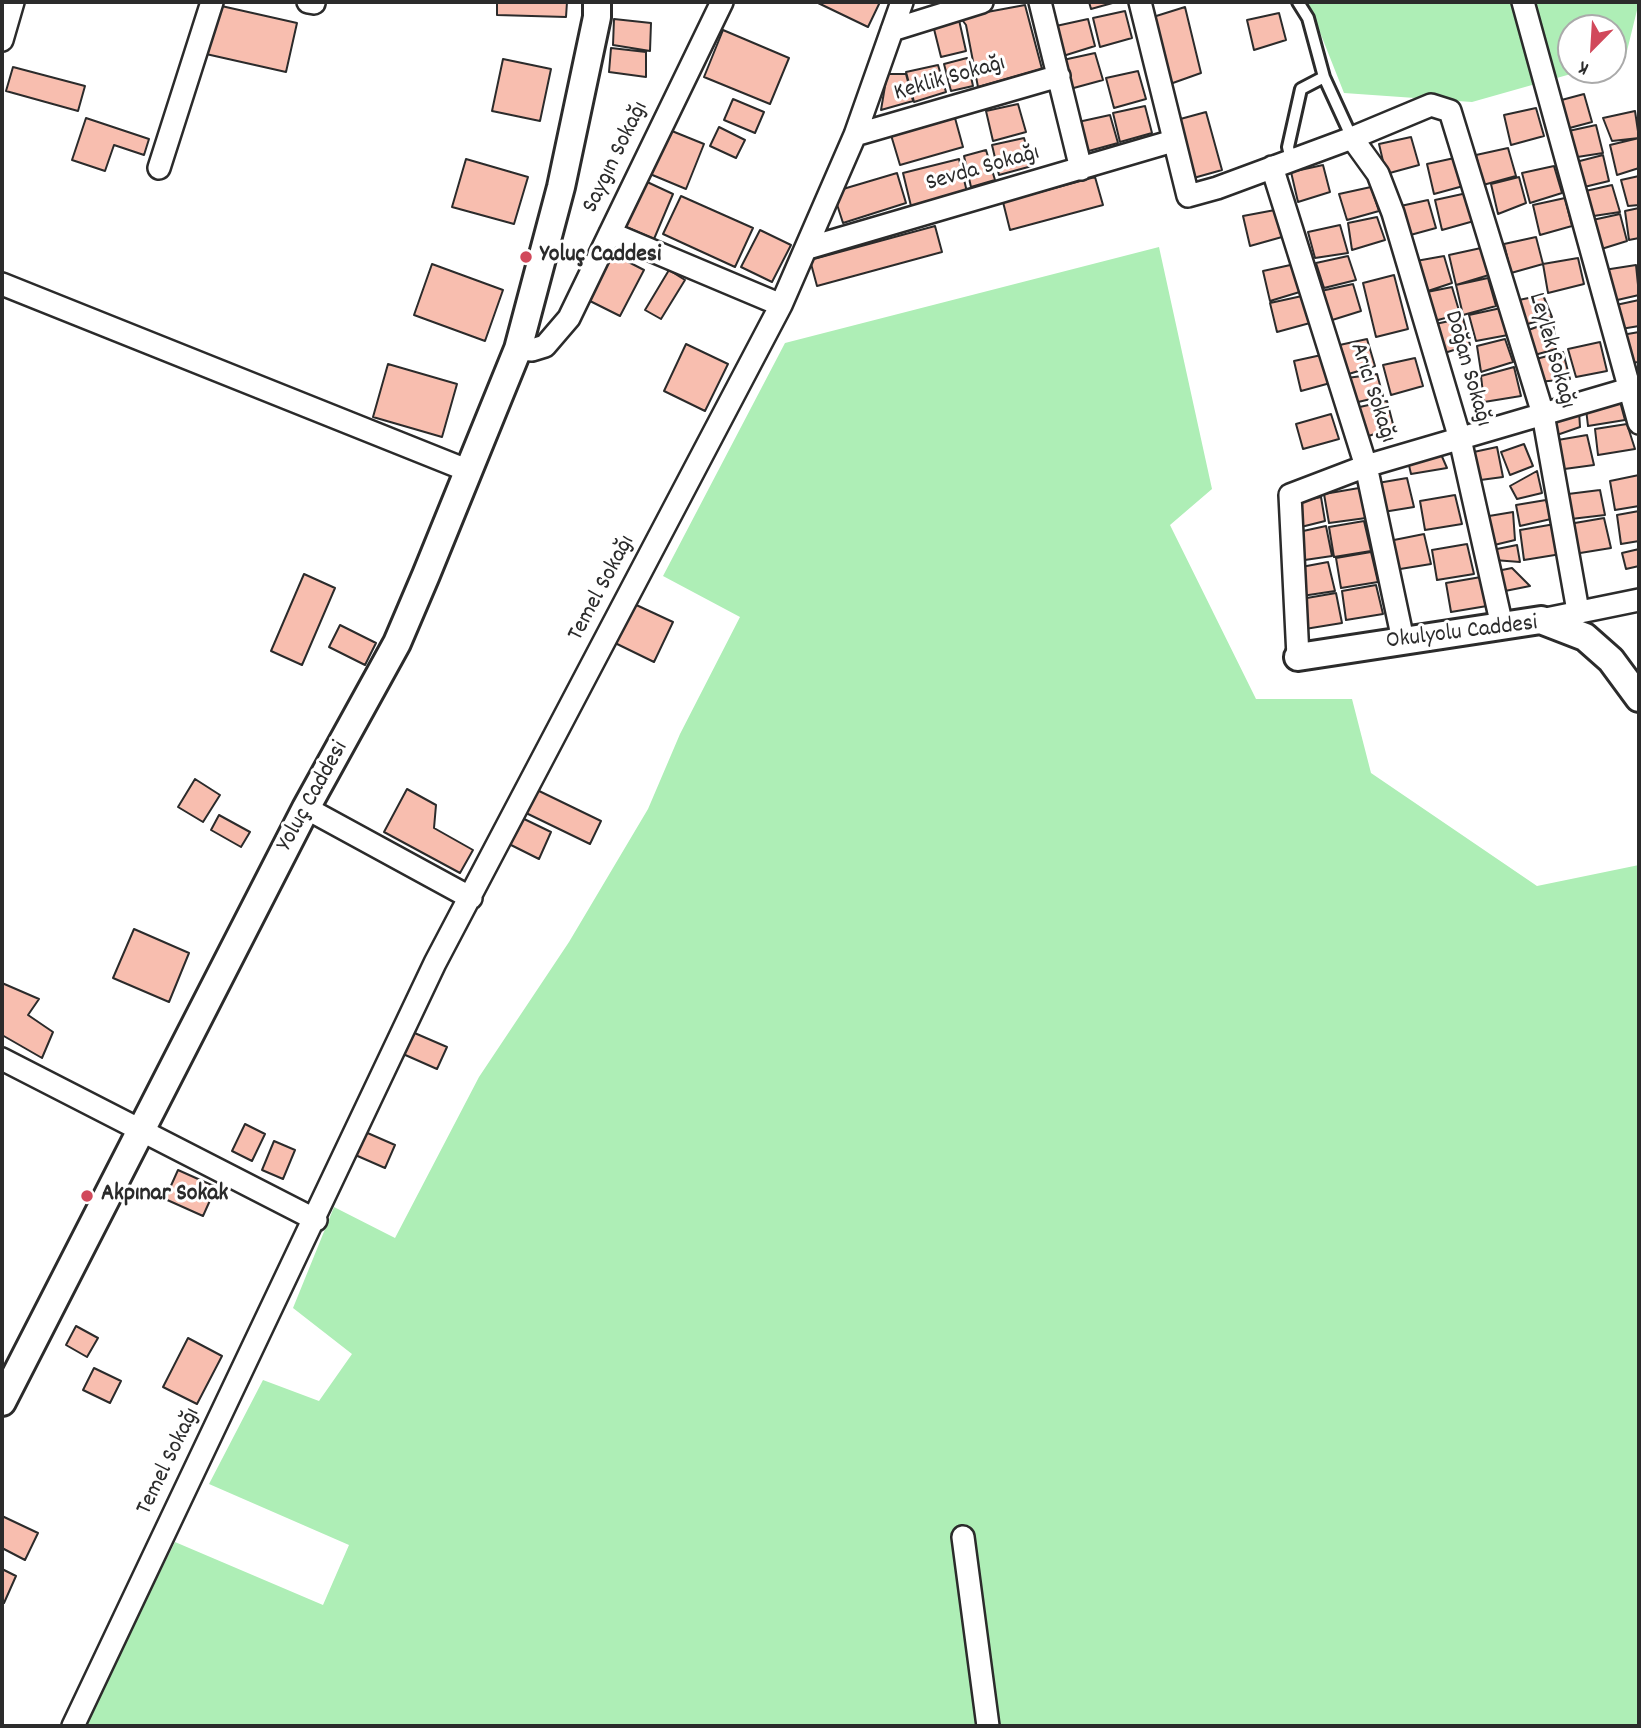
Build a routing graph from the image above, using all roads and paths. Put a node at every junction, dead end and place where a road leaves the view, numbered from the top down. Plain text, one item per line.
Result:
1 (13, 2) edge
2 (212, 2) edge
3 (308, 2) edge
4 (597, 2) edge
5 (722, 2) edge
6 (902, 2) edge
7 (982, 2) edge
8 (1040, 2) edge
9 (1140, 2) edge
10 (1298, 2) edge
11 (1523, 2) edge
12 (314, 3) edge
13 (892, 30) junction
14 (2, 40) edge
15 (1059, 76) junction
16 (1324, 77) junction
17 (855, 135) junction
18 (1352, 138) junction
19 (1173, 141) junction
20 (1281, 163) junction
21 (159, 168) dead end
22 (1081, 169) junction
23 (610, 233) junction
24 (808, 248) junction
25 (2, 284) edge
26 (781, 304) junction
27 (519, 349) junction
28 (1635, 387) edge
29 (1543, 414) junction
30 (1639, 423) edge
31 (1460, 439) junction
32 (1366, 466) junction
33 (469, 471) junction
34 (1639, 600) edge
35 (1578, 611) junction
36 (1541, 620) junction
37 (1502, 626) junction
38 (1403, 640) junction
39 (1298, 657) joint
40 (1639, 698) edge
41 (306, 808) junction
42 (471, 898) junction
43 (2, 1059) edge
44 (141, 1132) junction
45 (316, 1220) junction
46 (2, 1402) edge
47 (962, 1537) dead end
48 (73, 1726) edge
49 (988, 1726) edge

1 - 14 street
2 - 21 street
3 - 12 street
4 - 27 street, Yoluç Caddesi
5 - 23 street, Saygın Sokağı
6 - 13 street, Temel Sokağı
7 - 13 street
8 - 15 street
9 - 19 street
10 - 16 lane
11 - 28 street
13 - 17 street, Temel Sokağı
15 - 17 street, Keklik Sokağı
15 - 22 street
16 - 18 lane
16 - 20 lane
17 - 24 street, Temel Sokağı
18 - 20 street
18 - 29 street, Leylek Sokağı
18 - 31 street, Doğan Sokağı
19 - 20 street
19 - 22 street, Sevda Sokağı
20 - 32 street, Arıcı Sokağı
22 - 24 street, Sevda Sokağı
23 - 26 street
23 - 27 street, Saygın Sokağı
24 - 26 street, Temel Sokağı
25 - 33 street
26 - 42 street, Temel Sokağı
27 - 33 street, Yoluç Caddesi
28 - 29 street
28 - 30 street
29 - 31 street
29 - 35 street, Leylek Sokağı
31 - 32 street
31 - 37 street, Doğan Sokağı
32 - 38 street, Arıcı Sokağı
32 - 39 street
33 - 41 street, Yoluç Caddesi
34 - 35 street
35 - 36 street
36 - 37 street, Okulyolu Caddesi
36 - 40 street, Okulyolu Caddesi
37 - 38 street, Okulyolu Caddesi
38 - 39 street, Okulyolu Caddesi
41 - 42 street
41 - 44 street, Yoluç Caddesi
42 - 45 street, Temel Sokağı
43 - 44 street
44 - 45 street
44 - 46 street, Yoluç Caddesi
45 - 48 street, Temel Sokağı
47 - 49 street

